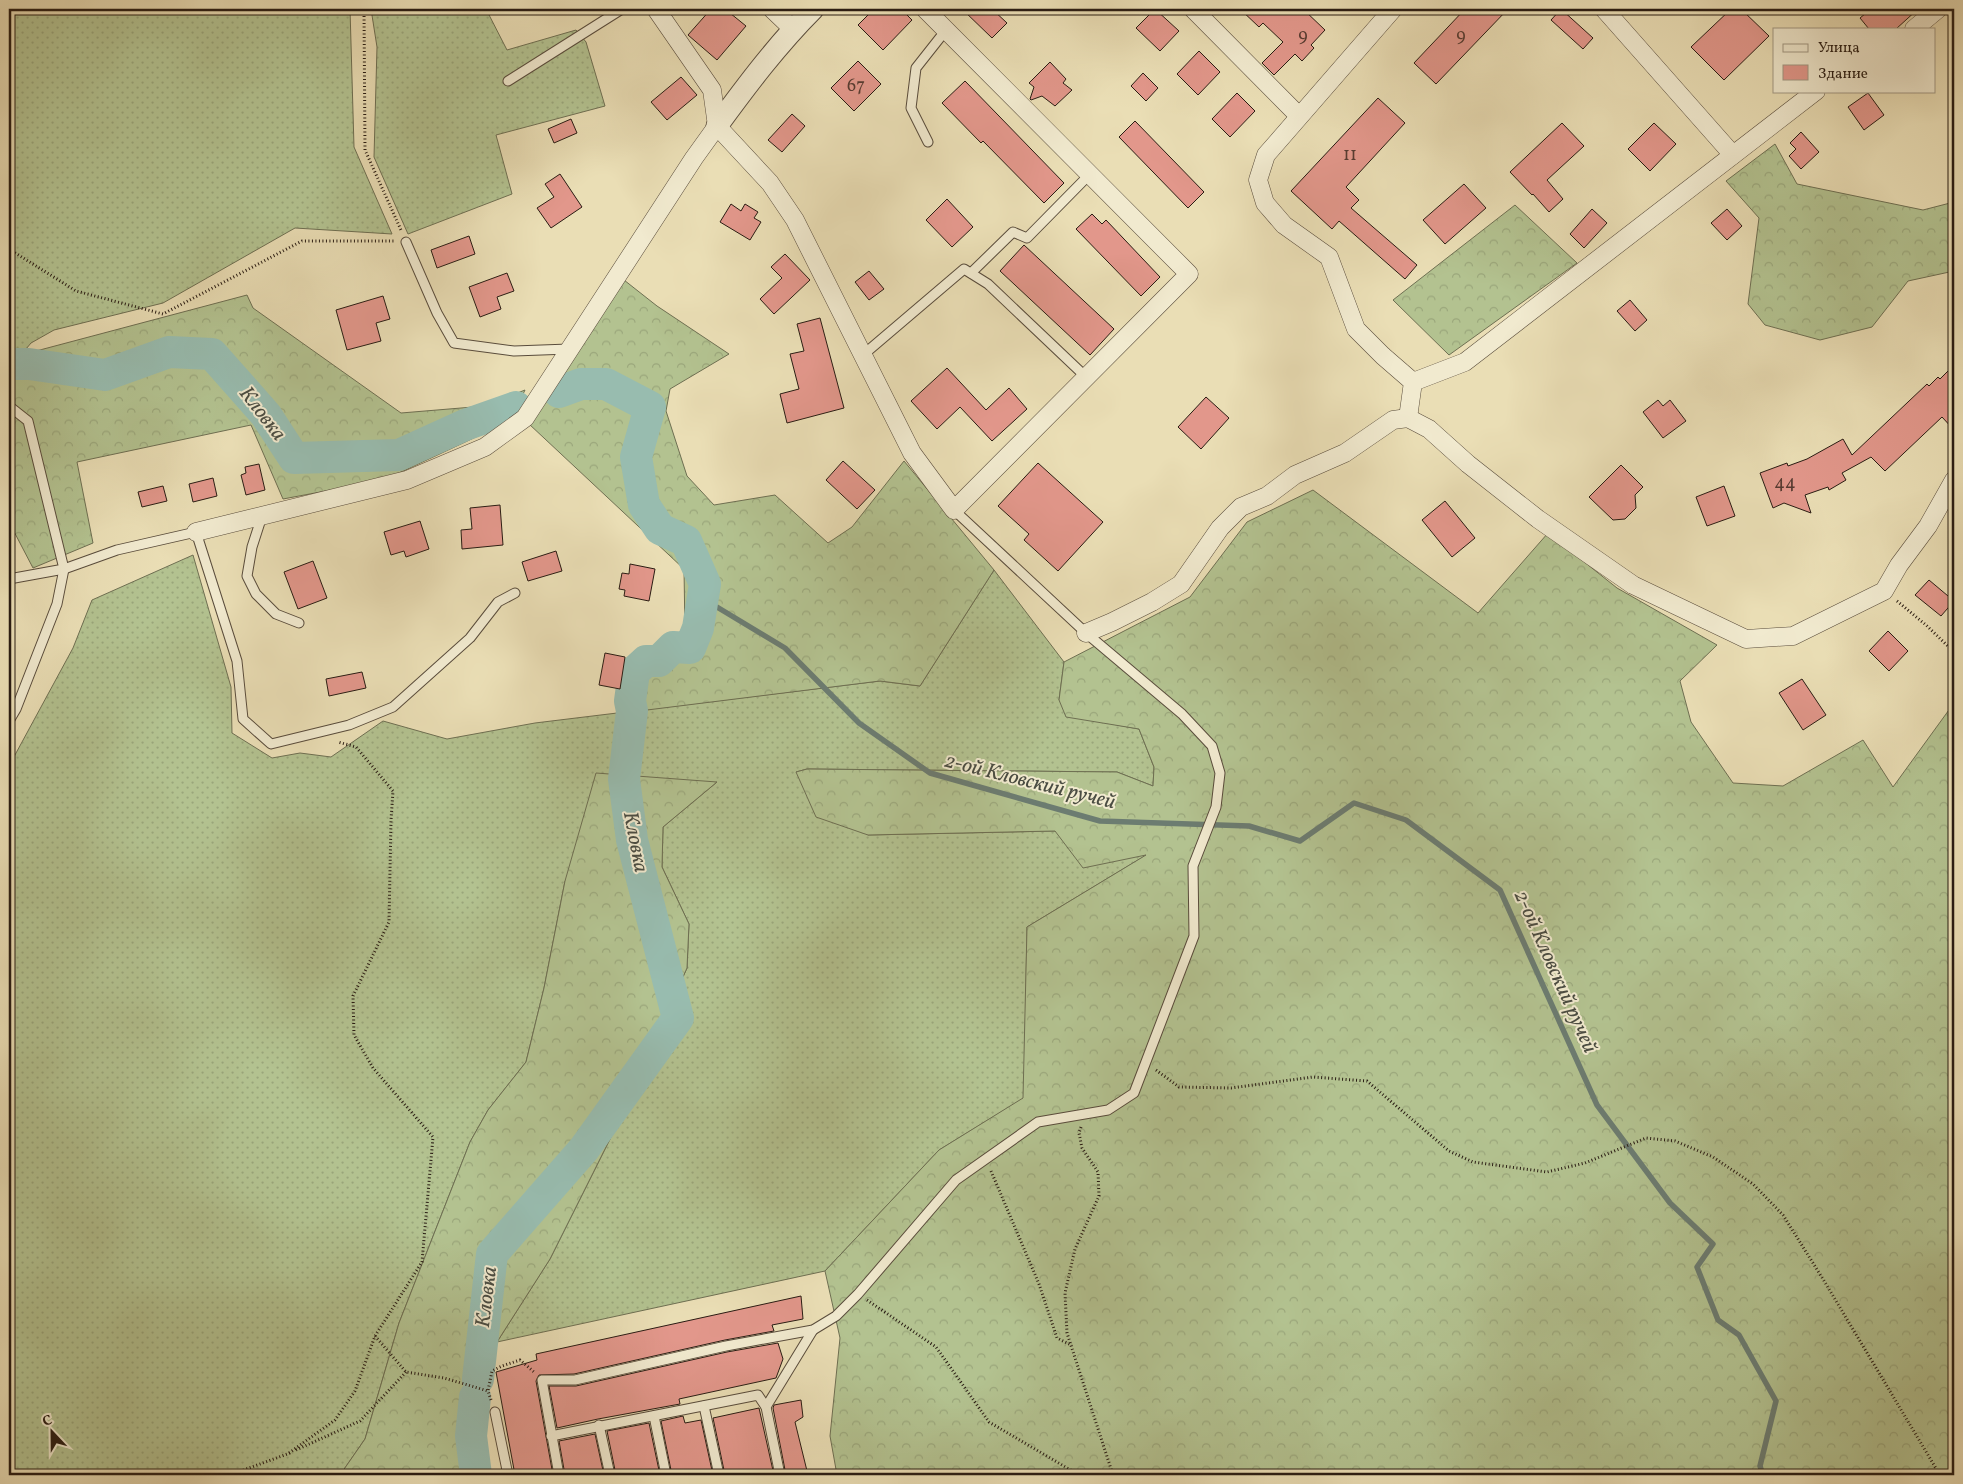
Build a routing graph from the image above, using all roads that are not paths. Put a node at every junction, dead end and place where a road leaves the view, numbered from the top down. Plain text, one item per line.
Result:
1 (622, 9) edge
2 (656, 9) edge
3 (772, 9) edge
4 (813, 9) edge
5 (925, 9) edge
6 (1193, 9) edge
7 (1392, 9) edge
8 (1604, 9) edge
9 (1938, 9) edge
10 (1915, 28) edge
11 (793, 29) junction
12 (946, 30) junction
13 (508, 81) dead end
14 (1815, 92) edge
15 (1299, 116) junction
16 (717, 126) junction
17 (928, 142) dead end
18 (1733, 155) junction
19 (1090, 174) junction
20 (406, 242) road end
21 (971, 273) junction
22 (570, 349) junction
23 (863, 355) junction
24 (1086, 378) junction
25 (1413, 382) junction
26 (9, 406) edge
27 (1408, 418) junction
28 (1954, 480) edge
29 (954, 510) junction
30 (262, 516) junction
31 (196, 532) junction
32 (64, 569) junction
33 (9, 579) edge
34 (515, 593) dead end
35 (300, 623) dead end
36 (1086, 633) junction
37 (9, 721) edge
38 (813, 1330) junction
39 (704, 1406) junction
40 (766, 1407) junction
41 (495, 1412) road end
42 (654, 1416) junction
43 (600, 1425) junction
44 (551, 1436) junction
45 (508, 1475) edge
46 (559, 1475) edge
47 (610, 1475) edge
48 (666, 1475) edge
49 (719, 1475) edge
50 (780, 1475) edge

1 - 13 lane
2 - 16 street
3 - 11 street
4 - 11 street
5 - 12 street
6 - 15 street
7 - 15 street
8 - 18 street
9 - 10 street
11 - 16 street
12 - 17 lane
12 - 19 street
14 - 18 street
15 - 25 street
16 - 22 street
16 - 23 street
18 - 25 street
19 - 21 lane
19 - 24 street
20 - 22 lane
21 - 23 lane
21 - 24 lane
22 - 30 street
23 - 29 street
24 - 29 street
25 - 27 street
26 - 32 lane
27 - 28 street
27 - 36 street
29 - 36 lane
30 - 31 street
30 - 35 lane
31 - 32 lane
31 - 34 lane
32 - 33 lane
32 - 37 lane
36 - 38 lane
38 - 40 lane
38 - 44 lane
39 - 40 lane
39 - 42 lane
39 - 49 lane
40 - 50 lane
41 - 45 lane
42 - 43 lane
42 - 48 lane
43 - 44 lane
43 - 47 lane
44 - 46 lane

